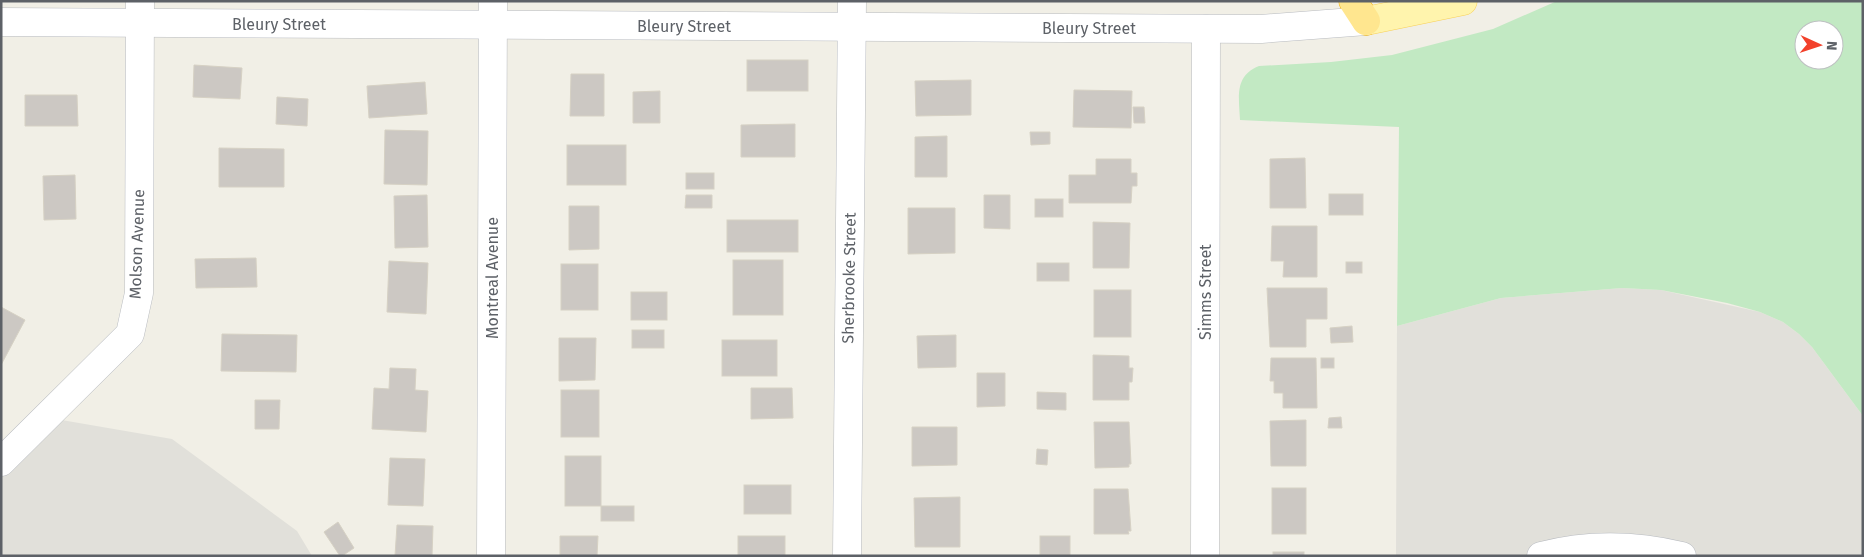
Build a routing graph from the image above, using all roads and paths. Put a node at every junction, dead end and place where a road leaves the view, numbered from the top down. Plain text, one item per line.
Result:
1 (1462, 1) edge
2 (1361, 8) edge
3 (140, 12) edge
4 (493, 13) edge
5 (852, 14) edge
6 (1, 22) edge
7 (1206, 29) junction
8 (1, 462) edge
9 (491, 556) edge
10 (847, 556) edge
11 (1205, 556) edge
12 (1541, 556) edge
13 (1682, 556) edge

1 - 2 main road
2 - 7 street, Bleury Street
3 - 4 street, Bleury Street
3 - 6 street, Bleury Street
3 - 8 street, Molson Avenue
4 - 5 street, Bleury Street
4 - 9 street, Montreal Avenue
5 - 7 street, Bleury Street
5 - 10 street, Sherbrooke Street
7 - 11 street, Simms Street
12 - 13 street

